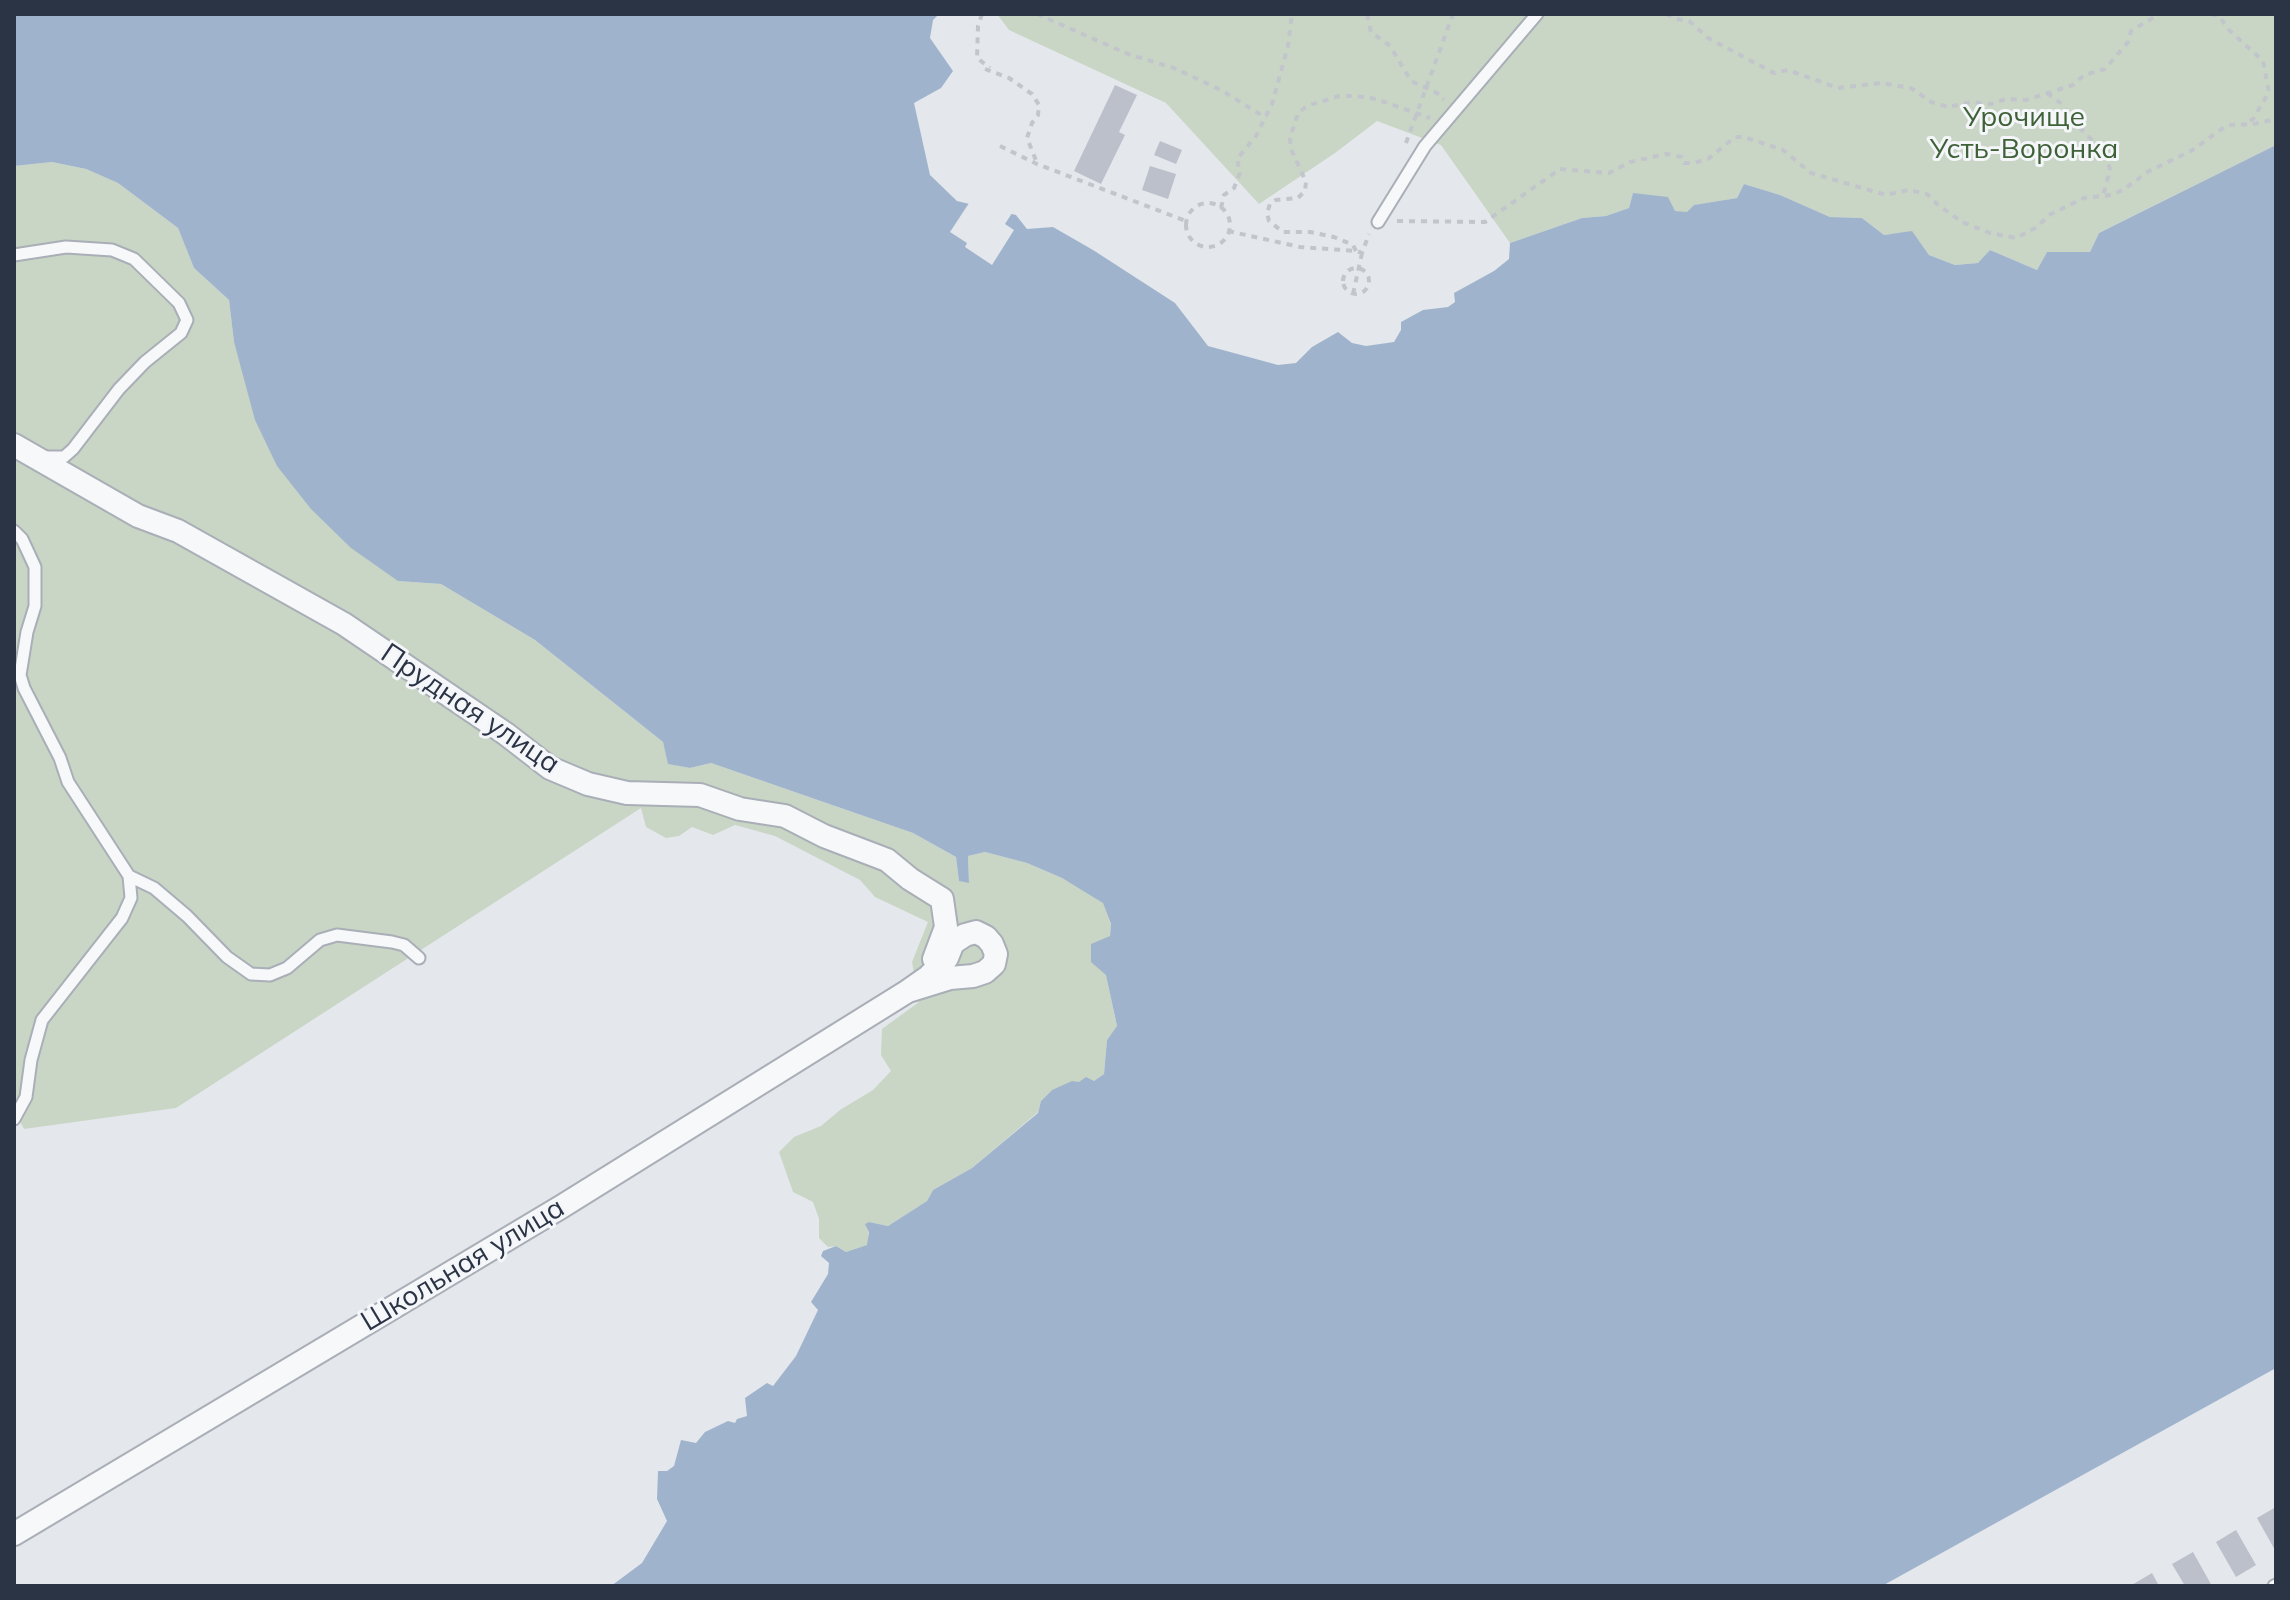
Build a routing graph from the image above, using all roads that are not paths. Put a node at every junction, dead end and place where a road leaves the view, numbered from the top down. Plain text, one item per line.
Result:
1 (1537, 14) edge
2 (1378, 222) road end
3 (14, 255) edge
4 (14, 445) edge
5 (39, 457) junction
6 (14, 531) edge
7 (129, 876) junction
8 (419, 958) dead end
9 (908, 991) joint
10 (14, 1119) edge
11 (14, 1534) edge

1 - 2 lane
3 - 5 lane
4 - 5 street, Прудная улица
5 - 9 street, Прудная улица
6 - 7 lane
7 - 8 lane
7 - 10 lane
9 - 11 street, Школьная улица

